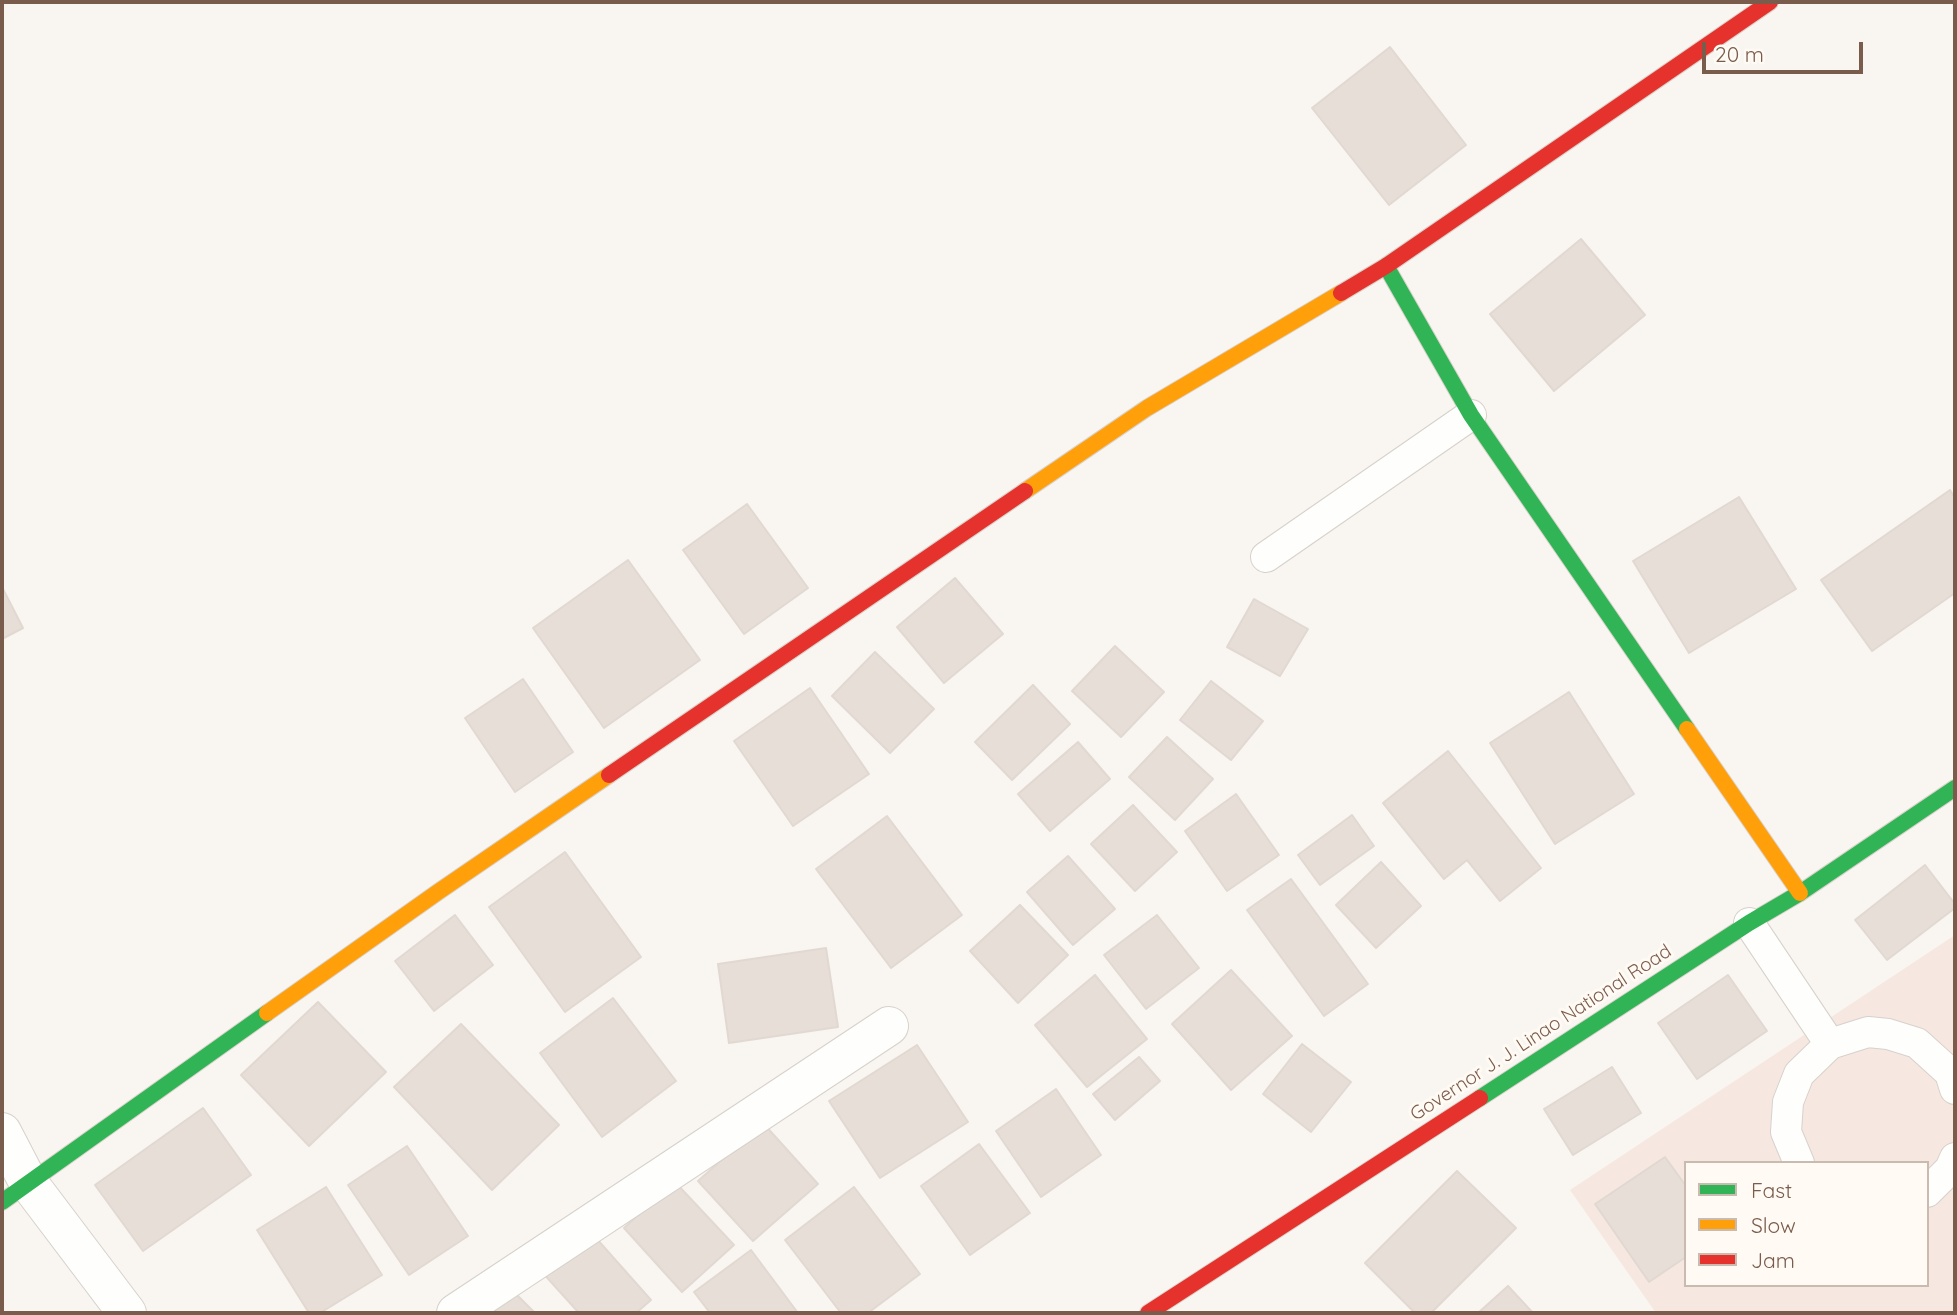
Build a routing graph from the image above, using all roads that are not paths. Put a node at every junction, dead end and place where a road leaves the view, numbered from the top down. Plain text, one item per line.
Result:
1 (1770, 2) edge
2 (1386, 266) junction
3 (1471, 415) junction
4 (1266, 557) dead end
5 (1955, 788) edge
6 (1800, 893) junction
7 (1749, 923) junction
8 (889, 1026) dead end
9 (1830, 1044) junction
10 (1955, 1089) edge
11 (2, 1132) edge
12 (1955, 1158) edge
13 (1797, 1161) edge
14 (1929, 1190) edge
15 (15, 1192) edge
16 (127, 1313) edge
17 (456, 1313) edge
18 (1149, 1313) edge

1 - 2 street
2 - 3 street
2 - 15 street
3 - 4 lane
3 - 6 street
5 - 6 street, Governor J. J. Linao National Road
6 - 7 street, Governor J. J. Linao National Road
7 - 9 lane
7 - 18 street, Governor J. J. Linao National Road
8 - 17 street
9 - 10 lane
9 - 13 lane
11 - 15 street
12 - 14 lane
15 - 16 street

